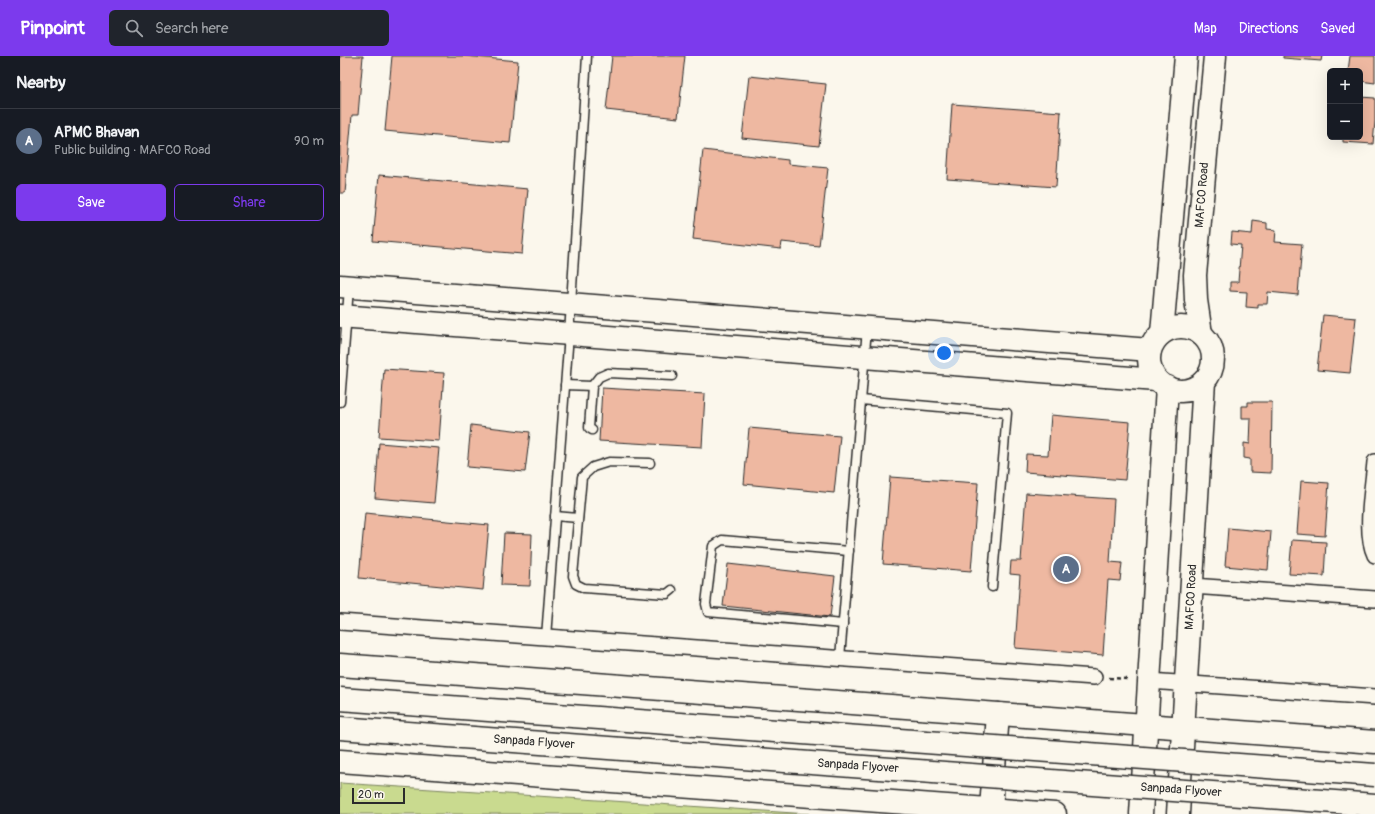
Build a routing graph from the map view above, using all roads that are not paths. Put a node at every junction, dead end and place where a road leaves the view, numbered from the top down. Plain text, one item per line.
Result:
1 (588, 56) edge
2 (1186, 56) edge
3 (1215, 56) edge
4 (344, 287) edge
5 (571, 304) junction
6 (343, 317) edge
7 (867, 328) junction
8 (569, 334) junction
9 (1201, 334) junction
10 (1156, 341) junction
11 (864, 357) junction
12 (672, 376) dead end
13 (1204, 381) junction
14 (1162, 383) junction
15 (565, 385) junction
16 (592, 386) junction
17 (861, 400) junction
18 (340, 402) edge
19 (592, 430) dead end
20 (1375, 462) edge
21 (650, 463) dead end
22 (555, 516) junction
23 (578, 518) junction
24 (849, 550) junction
25 (1375, 555) edge
26 (1192, 586) junction
27 (992, 587) dead end
28 (672, 590) dead end
29 (1375, 599) edge
30 (340, 622) edge
31 (843, 624) junction
32 (546, 637) junction
33 (840, 658) junction
34 (340, 666) edge
35 (1094, 676) road end
36 (1149, 681) junction
37 (1186, 683) junction
38 (1375, 697) edge
39 (340, 699) edge
40 (998, 714) junction
41 (1147, 725) junction
42 (340, 728) edge
43 (1184, 728) junction
44 (1375, 742) edge
45 (340, 761) edge
46 (1375, 775) edge
47 (1375, 804) edge
48 (991, 809) junction
49 (1055, 814) edge
50 (1141, 814) edge
51 (1178, 814) edge

1 - 5 lane
2 - 10 main road
3 - 9 main road, MAFCO Road
4 - 5 main road
4 - 6 lane
5 - 7 main road
5 - 8 lane
6 - 8 main road
6 - 18 lane
7 - 10 main road
7 - 11 lane
8 - 11 main road
8 - 15 lane
9 - 10 main road
9 - 13 main road
10 - 14 main road
11 - 14 main road
11 - 17 lane
12 - 16 lane
13 - 14 main road
13 - 26 main road, MAFCO Road
14 - 36 main road
15 - 16 lane
15 - 22 lane
16 - 19 lane
17 - 24 lane
17 - 27 lane
20 - 25 street
21 - 23 lane
22 - 23 lane
22 - 32 lane
23 - 28 lane
24 - 31 lane
24 - 31 lane
26 - 29 street
26 - 37 main road, MAFCO Road
30 - 32 street
31 - 33 lane
32 - 33 street
33 - 35 street
34 - 40 main road
36 - 37 street
36 - 41 main road
37 - 38 street
37 - 43 main road, MAFCO Road
39 - 46 main road, bridge
40 - 41 main road
40 - 48 main road
41 - 43 main road
41 - 50 main road
42 - 47 main road, Sanpada Flyover, bridge
43 - 44 main road
43 - 51 main road, MAFCO Road
45 - 48 main road
48 - 49 main road

